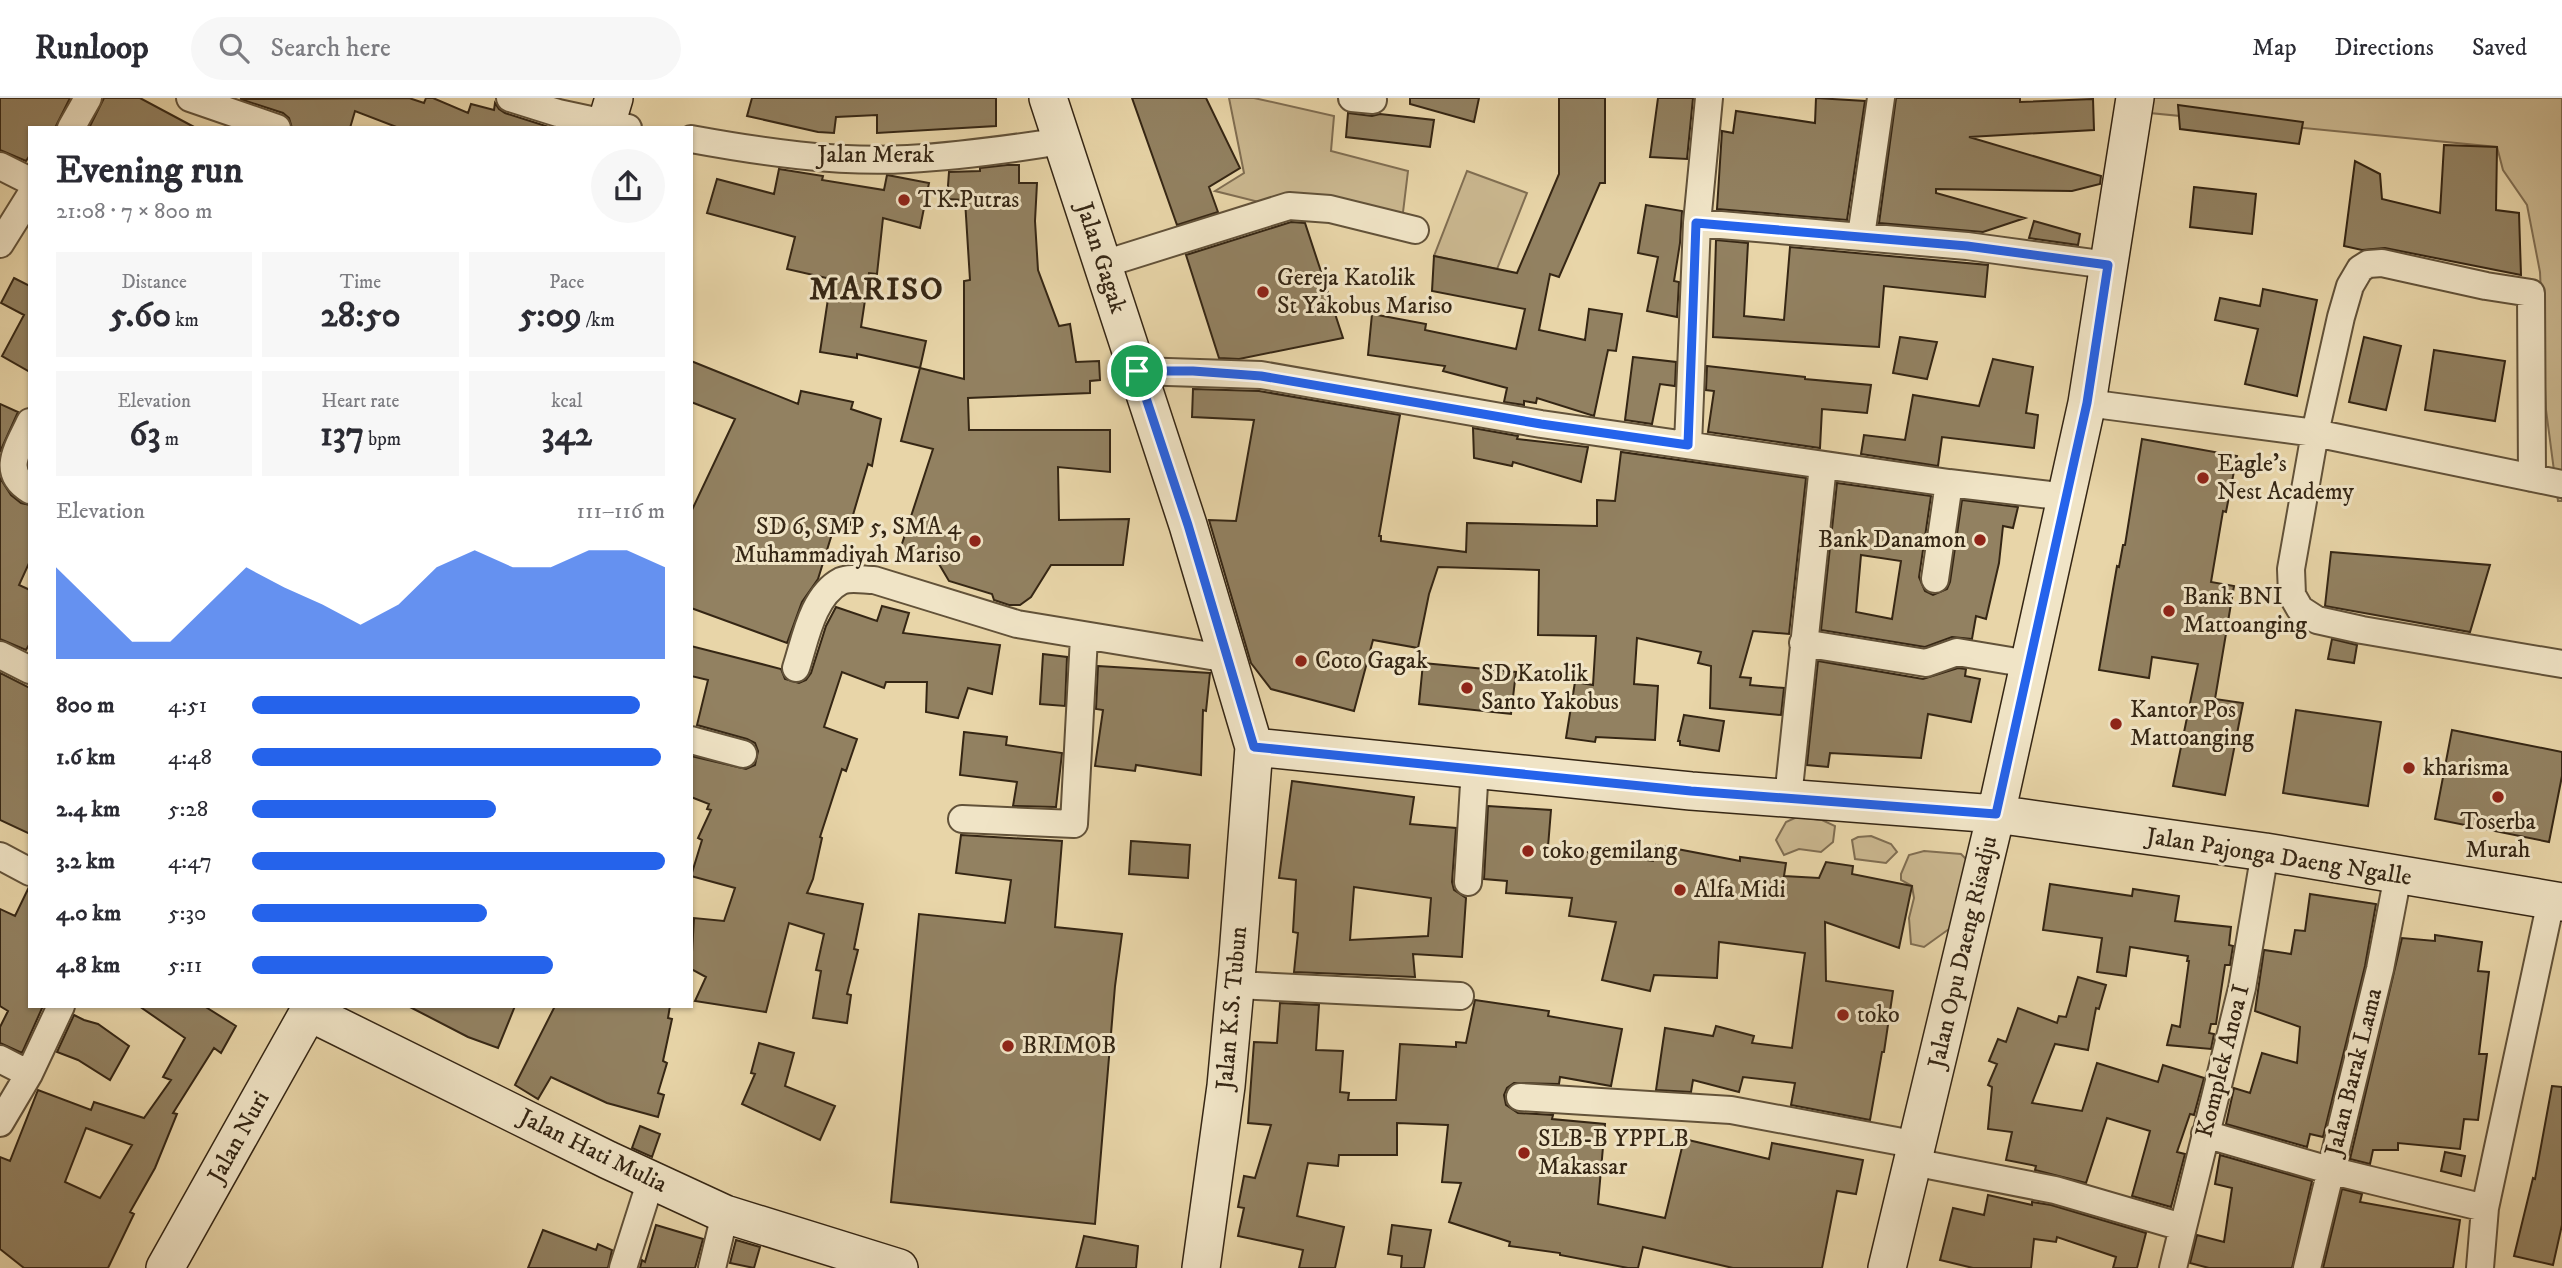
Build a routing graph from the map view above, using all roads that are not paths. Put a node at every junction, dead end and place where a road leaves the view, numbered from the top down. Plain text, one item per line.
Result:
1 (88, 98) edge
2 (190, 98) edge
3 (510, 98) edge
4 (1048, 98) edge
5 (1709, 98) edge
6 (1881, 98) edge
7 (2135, 98) edge
8 (613, 119) edge
9 (72, 126) edge
10 (270, 126) edge
11 (693, 139) edge
12 (1062, 141) junction
13 (0, 166) edge
14 (28, 180) edge
15 (28, 200) edge
16 (1696, 223) junction
17 (1415, 230) dead end
18 (1861, 236) junction
19 (0, 244) edge
20 (1104, 264) junction
21 (2108, 265) junction
22 (1137, 371) junction
23 (2087, 403) junction
24 (28, 426) edge
25 (2315, 433) junction
26 (1688, 445) junction
27 (1823, 465) junction
28 (2532, 478) junction
29 (1949, 483) junction
30 (2562, 484) edge
31 (28, 489) edge
32 (2067, 497) junction
33 (1935, 579) dead end
34 (1084, 637) junction
35 (1803, 643) junction
36 (0, 655) edge
37 (1229, 659) junction
38 (2029, 664) junction
39 (2562, 664) edge
40 (796, 668) dead end
41 (28, 669) edge
42 (693, 741) edge
43 (1254, 747) junction
44 (743, 754) dead end
45 (1475, 768) junction
46 (1788, 798) junction
47 (1996, 814) junction
48 (962, 819) dead end
49 (2265, 852) junction
50 (0, 856) edge
51 (28, 871) edge
52 (2398, 875) junction
53 (1468, 882) dead end
54 (2557, 902) edge
55 (1236, 985) junction
56 (1460, 996) dead end
57 (60, 1008) edge
58 (307, 1008) edge
59 (0, 1059) edge
60 (29, 1074) junction
61 (1520, 1097) dead end
62 (0, 1123) edge
63 (2205, 1134) junction
64 (1915, 1153) junction
65 (2329, 1170) junction
66 (651, 1180) junction
67 (2485, 1209) junction
68 (725, 1214) junction
69 (2182, 1227) junction
70 (851, 1260) edge
71 (165, 1268) edge
72 (623, 1268) edge
73 (712, 1268) edge
74 (899, 1268) edge
75 (1201, 1268) edge
76 (1887, 1268) edge
77 (2173, 1268) edge
78 (2307, 1268) edge
79 (2480, 1268) edge

1 - 9 street
2 - 10 street
3 - 8 street
4 - 12 main road, Jalan Gagak
5 - 16 street
6 - 18 street
7 - 21 main road, Jalan Opu Daeng Risadju
11 - 12 street, Jalan Merak
12 - 20 main road, Jalan Gagak
13 - 14 street
15 - 19 street
16 - 18 street
16 - 26 street
17 - 20 street
18 - 21 street
20 - 22 main road, Jalan Gagak
21 - 23 main road, Jalan Opu Daeng Risadju
22 - 26 street
22 - 37 main road, Jalan Gagak
23 - 25 street
23 - 32 main road, Jalan Opu Daeng Risadju
24 - 31 street
25 - 28 street
25 - 28 street
25 - 39 street
26 - 27 street
27 - 29 street
27 - 35 street
28 - 30 street
29 - 32 street
29 - 33 street
32 - 38 main road, Jalan Opu Daeng Risadju
34 - 37 street
34 - 40 street
34 - 48 street
35 - 38 street
35 - 46 street
36 - 41 street
37 - 43 main road, Jalan Gagak
38 - 47 main road, Jalan Opu Daeng Risadju
42 - 44 street
43 - 45 main road, Jalan Pajonga Daeng Ngalle
43 - 55 main road, Jalan K.S. Tubun
45 - 46 main road, Jalan Pajonga Daeng Ngalle
45 - 53 street
46 - 47 main road, Jalan Pajonga Daeng Ngalle
47 - 49 main road, Jalan Pajonga Daeng Ngalle
47 - 64 main road, Jalan Opu Daeng Risadju
49 - 52 main road, Jalan Pajonga Daeng Ngalle
49 - 63 street, Komplek Anoa I
50 - 51 street
52 - 54 main road, Jalan Pajonga Daeng Ngalle
52 - 65 street, Jalan Barak Lama
54 - 67 street
55 - 56 street
55 - 75 main road, Jalan K.S. Tubun
57 - 60 street
58 - 66 main road, Jalan Hati Mulia
58 - 71 main road, Jalan Nuri
59 - 60 street
60 - 62 street
61 - 64 street
63 - 65 street
63 - 69 street, Komplek Anoa I
64 - 69 street
64 - 76 main road, Jalan Opu Daeng Risadju
65 - 67 street
65 - 78 street, Jalan Barak Lama
66 - 68 main road, Jalan Hati Mulia
66 - 72 street
67 - 79 street
68 - 70 main road, Jalan Hati Mulia
68 - 73 street
69 - 77 street, Komplek Anoa I
70 - 74 main road, Jalan Hati Mulia

